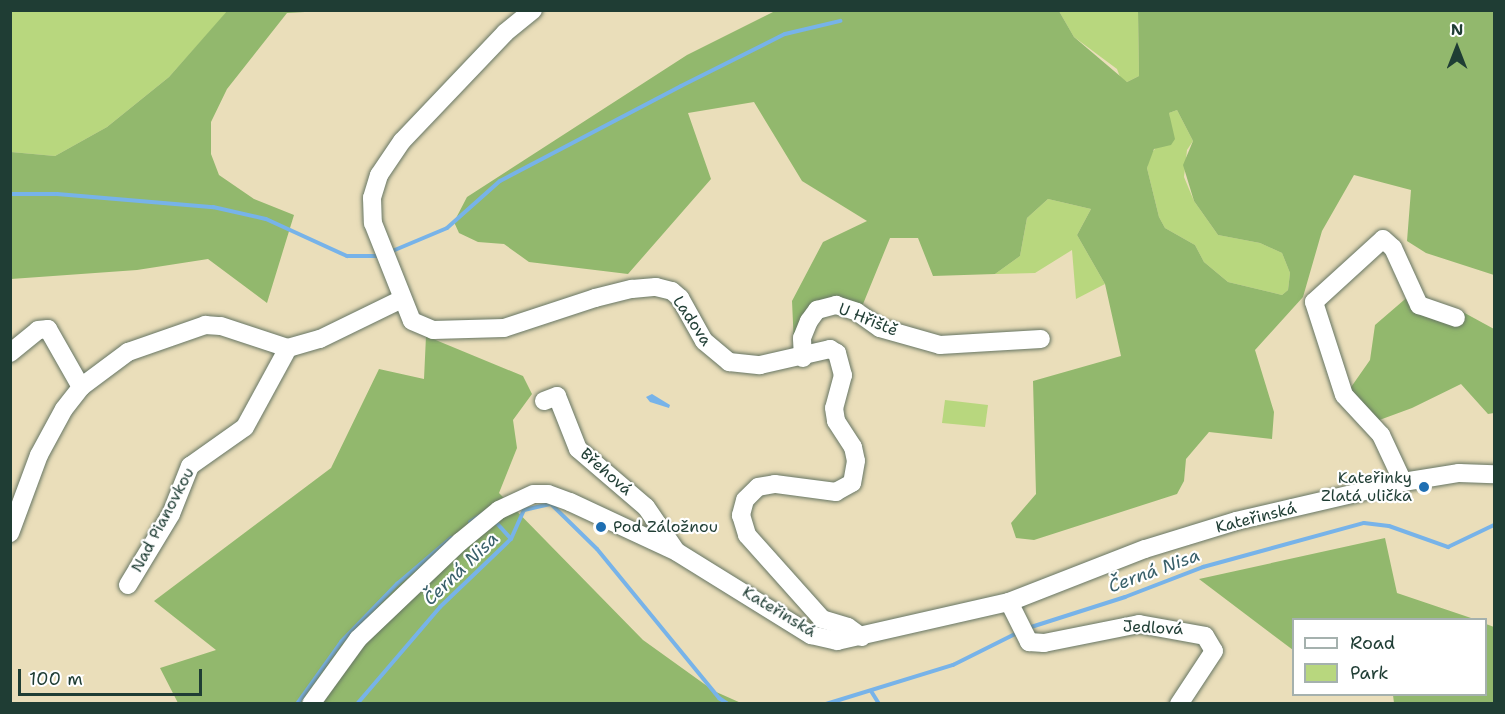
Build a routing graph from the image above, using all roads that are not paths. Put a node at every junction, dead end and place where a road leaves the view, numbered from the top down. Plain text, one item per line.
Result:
1 (533, 10) edge
2 (400, 300) junction
3 (1456, 318) dead end
4 (1041, 339) dead end
5 (288, 348) junction
6 (10, 353) edge
7 (803, 357) junction
8 (81, 387) junction
9 (544, 400) dead end
10 (1494, 474) edge
11 (1403, 482) junction
12 (10, 533) edge
13 (677, 552) junction
14 (128, 585) dead end
15 (1012, 610) junction
16 (862, 637) junction
17 (311, 704) edge
18 (1179, 704) edge

1 - 2 street, Ladova
2 - 5 street
2 - 7 street, Ladova
3 - 11 street
4 - 7 street, U Hřiště
5 - 8 street
5 - 14 street, Nad Pianovkou
6 - 8 street
7 - 16 street, Ladova
8 - 12 street
9 - 13 street, Břehová
10 - 11 street, Kateřinská
11 - 15 street, Kateřinská
13 - 16 street, Kateřinská
13 - 17 street, Kateřinská
15 - 16 street, Kateřinská
15 - 18 street, Jedlová

